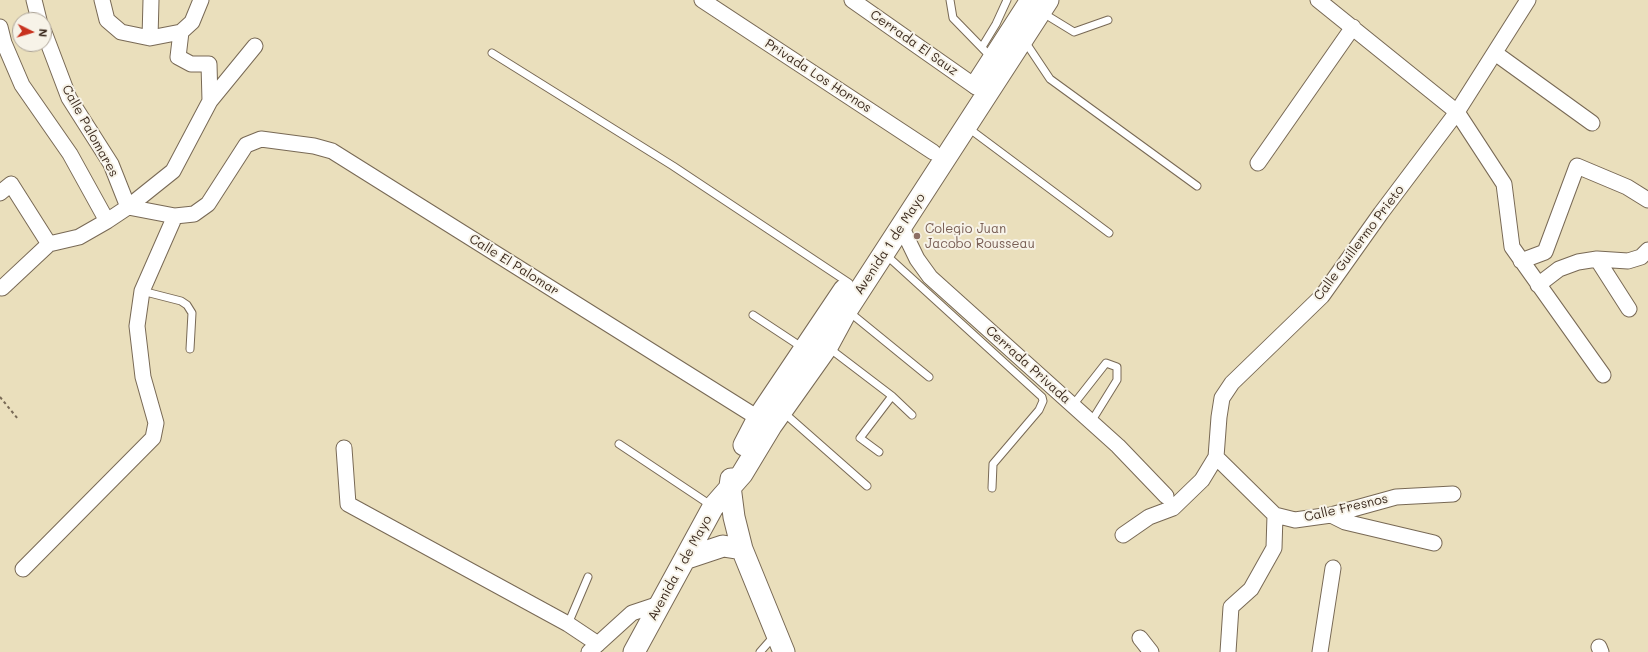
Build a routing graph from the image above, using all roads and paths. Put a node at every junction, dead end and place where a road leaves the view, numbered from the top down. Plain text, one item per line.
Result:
1 (34, 0) edge
2 (102, 0) edge
3 (151, 0) edge
4 (202, 0) edge
5 (702, 0) edge
6 (852, 0) edge
7 (950, 0) edge
8 (1007, 0) edge
9 (1318, 0) edge
10 (1528, 0) edge
11 (1040, 4) edge
12 (37, 12) edge
13 (1108, 20) dead end
14 (0, 27) edge
15 (1353, 27) junction
16 (181, 32) junction
17 (150, 38) junction
18 (1023, 39) junction
19 (255, 46) dead end
20 (52, 52) edge
21 (492, 53) dead end
22 (987, 53) junction
23 (1495, 53) junction
24 (976, 86) junction
25 (210, 101) junction
26 (1457, 112) junction
27 (1592, 124) dead end
28 (967, 127) junction
29 (933, 152) junction
30 (1258, 163) dead end
31 (1197, 186) dead end
32 (6, 189) edge
33 (1648, 200) edge
34 (128, 207) junction
35 (175, 216) junction
36 (107, 221) junction
37 (901, 226) junction
38 (1109, 233) dead end
39 (49, 244) junction
40 (1648, 250) edge
41 (884, 253) junction
42 (1597, 259) junction
43 (1521, 261) junction
44 (849, 283) junction
45 (1538, 285) junction
46 (2, 288) dead end
47 (142, 291) junction
48 (1629, 309) dead end
49 (847, 310) junction
50 (753, 315) dead end
51 (827, 346) junction
52 (190, 349) dead end
53 (803, 349) junction
54 (1603, 376) dead end
55 (929, 377) dead end
56 (892, 396) junction
57 (0, 397) edge
58 (1073, 405) junction
59 (912, 415) dead end
60 (770, 418) junction
61 (18, 419) dead end
62 (1091, 422) junction
63 (620, 444) dead end
64 (344, 448) dead end
65 (879, 452) dead end
66 (1216, 456) junction
67 (730, 486) junction
68 (867, 486) dead end
69 (992, 488) dead end
70 (1453, 494) dead end
71 (1166, 496) dead end
72 (714, 507) junction
73 (1275, 515) junction
74 (1331, 515) junction
75 (702, 526) junction
76 (737, 527) junction
77 (1123, 535) dead end
78 (1434, 543) dead end
79 (742, 549) junction
80 (687, 558) junction
81 (1333, 568) dead end
82 (23, 569) dead end
83 (588, 577) dead end
84 (660, 604) junction
85 (568, 624) junction
86 (1140, 638) dead end
87 (780, 643) edge
88 (594, 648) edge
89 (634, 652) edge
90 (760, 652) edge
91 (1151, 652) edge
92 (1228, 652) edge
93 (1320, 652) edge

1 - 12 street
2 - 17 street
3 - 17 street
4 - 16 street
5 - 29 street, Privada Los Hornos
6 - 24 street, Cerrada El Sauz
7 - 22 lane
8 - 22 lane
9 - 15 street
10 - 23 street, Calle Guillermo Prieto
11 - 13 lane
11 - 18 main road, Avenida 1 de Mayo
11 - 22 main road, Avenida 1 de Mayo
14 - 36 street
15 - 26 street
15 - 30 street
16 - 17 street
16 - 25 street
18 - 28 main road, Avenida 1 de Mayo
18 - 31 lane
19 - 25 street
20 - 34 street, Calle Palomares
21 - 44 lane
22 - 24 main road, Avenida 1 de Mayo
23 - 26 street, Calle Guillermo Prieto
23 - 27 street
24 - 29 main road, Avenida 1 de Mayo
25 - 34 street
26 - 43 street
26 - 66 street, Calle Guillermo Prieto
28 - 37 main road, Avenida 1 de Mayo
28 - 38 lane
29 - 44 main road, Avenida 1 de Mayo
32 - 39 street
33 - 43 street
34 - 35 street
34 - 36 street
35 - 47 street
35 - 60 street, Calle El Palomar
36 - 39 street
37 - 41 main road, Avenida 1 de Mayo
37 - 58 street, Cerrada Privada
39 - 46 street
40 - 42 street
41 - 49 main road, Avenida 1 de Mayo
41 - 69 lane
42 - 45 street
42 - 48 street
43 - 45 street
44 - 53 main road, Avenida 1 de Mayo
45 - 54 street
47 - 52 lane
47 - 82 street
49 - 51 main road, Avenida 1 de Mayo
49 - 55 lane
50 - 53 lane
51 - 56 lane
51 - 60 main road, Avenida 1 de Mayo
53 - 60 main road, Avenida 1 de Mayo
56 - 59 lane
56 - 65 lane
57 - 61 path
58 - 62 street, Cerrada Privada
58 - 62 lane
60 - 67 main road, Avenida 1 de Mayo
60 - 68 lane
62 - 71 street, Cerrada Privada
63 - 72 lane
64 - 85 street
66 - 73 street
66 - 77 street, Calle Guillermo Prieto
67 - 72 main road, Avenida 1 de Mayo
67 - 76 main road
70 - 74 street, Calle Fresnos
72 - 75 main road, Avenida 1 de Mayo
73 - 74 street, Calle Fresnos
73 - 92 street
74 - 78 street
75 - 76 main road
75 - 80 main road, Avenida 1 de Mayo
76 - 79 main road
79 - 80 main road
79 - 87 main road
80 - 84 main road, Avenida 1 de Mayo
81 - 93 street
83 - 85 lane
84 - 88 street
84 - 89 main road, Avenida 1 de Mayo
85 - 88 street
86 - 91 street
87 - 90 lane

